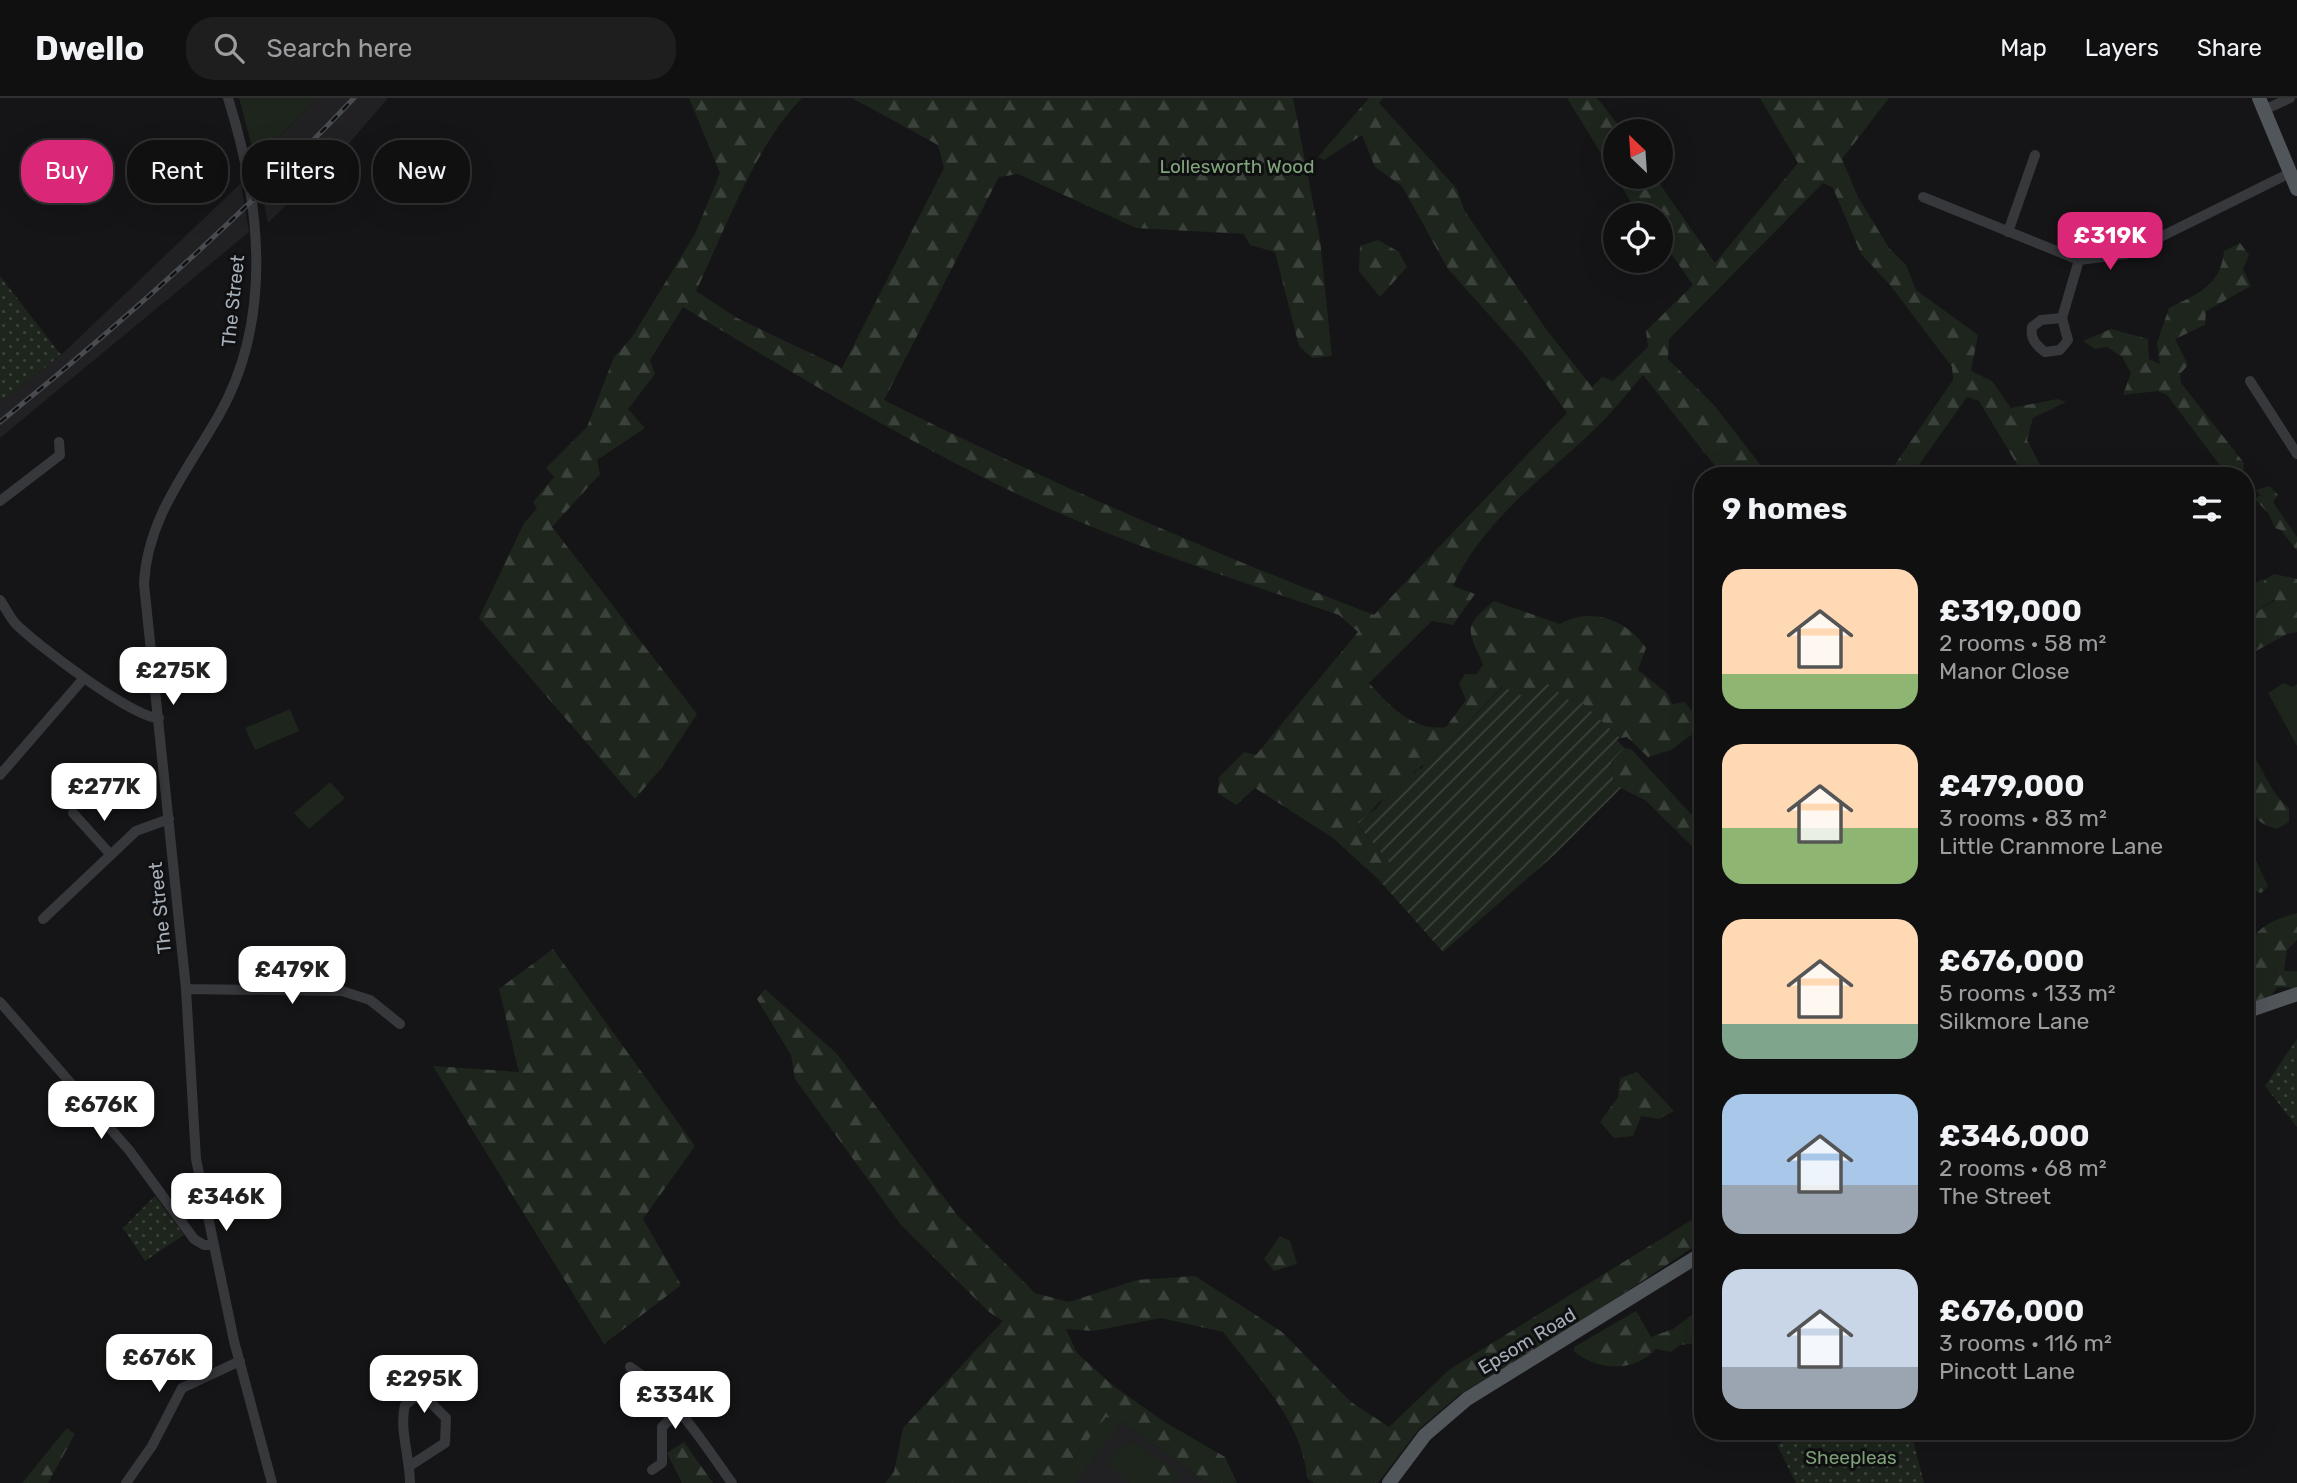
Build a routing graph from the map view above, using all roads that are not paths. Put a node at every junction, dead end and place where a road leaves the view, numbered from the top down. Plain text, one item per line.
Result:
1 (228, 98) edge
2 (2290, 98) edge
3 (2262, 104) edge
4 (2035, 155) dead end
5 (2290, 173) junction
6 (2297, 189) edge
7 (1923, 197) dead end
8 (2008, 232) junction
9 (2078, 260) junction
10 (2062, 318) dead end
11 (2250, 381) dead end
12 (59, 442) dead end
13 (2297, 454) edge
14 (0, 501) edge
15 (0, 600) edge
16 (84, 678) junction
17 (159, 718) junction
18 (0, 775) edge
19 (73, 813) dead end
20 (169, 819) junction
21 (111, 855) junction
22 (43, 919) dead end
23 (186, 989) junction
24 (2297, 994) edge
25 (0, 1002) edge
26 (2254, 1009) edge
27 (400, 1024) dead end
28 (212, 1245) junction
29 (1694, 1259) edge
30 (240, 1361) junction
31 (630, 1367) dead end
32 (680, 1410) junction
33 (411, 1465) junction
34 (652, 1470) dead end
35 (126, 1483) edge
36 (272, 1483) edge
37 (410, 1483) edge
38 (732, 1483) edge
39 (1389, 1483) edge

1 - 17 street, The Street
2 - 3 street
3 - 5 main road
4 - 8 street
5 - 6 main road
5 - 9 street
7 - 8 street
8 - 9 street
9 - 10 street
11 - 13 street
12 - 14 street
15 - 16 street
16 - 17 street
16 - 18 street
17 - 20 street, The Street
19 - 21 street
20 - 21 street
20 - 23 street, The Street
21 - 22 street
23 - 27 street
23 - 28 street, The Street
24 - 26 main road
25 - 28 street
28 - 30 street, The Street
29 - 39 main road, Epsom Road
30 - 35 street
30 - 36 street, The Street
31 - 32 street
32 - 34 street
32 - 38 street
33 - 33 street
33 - 37 street

